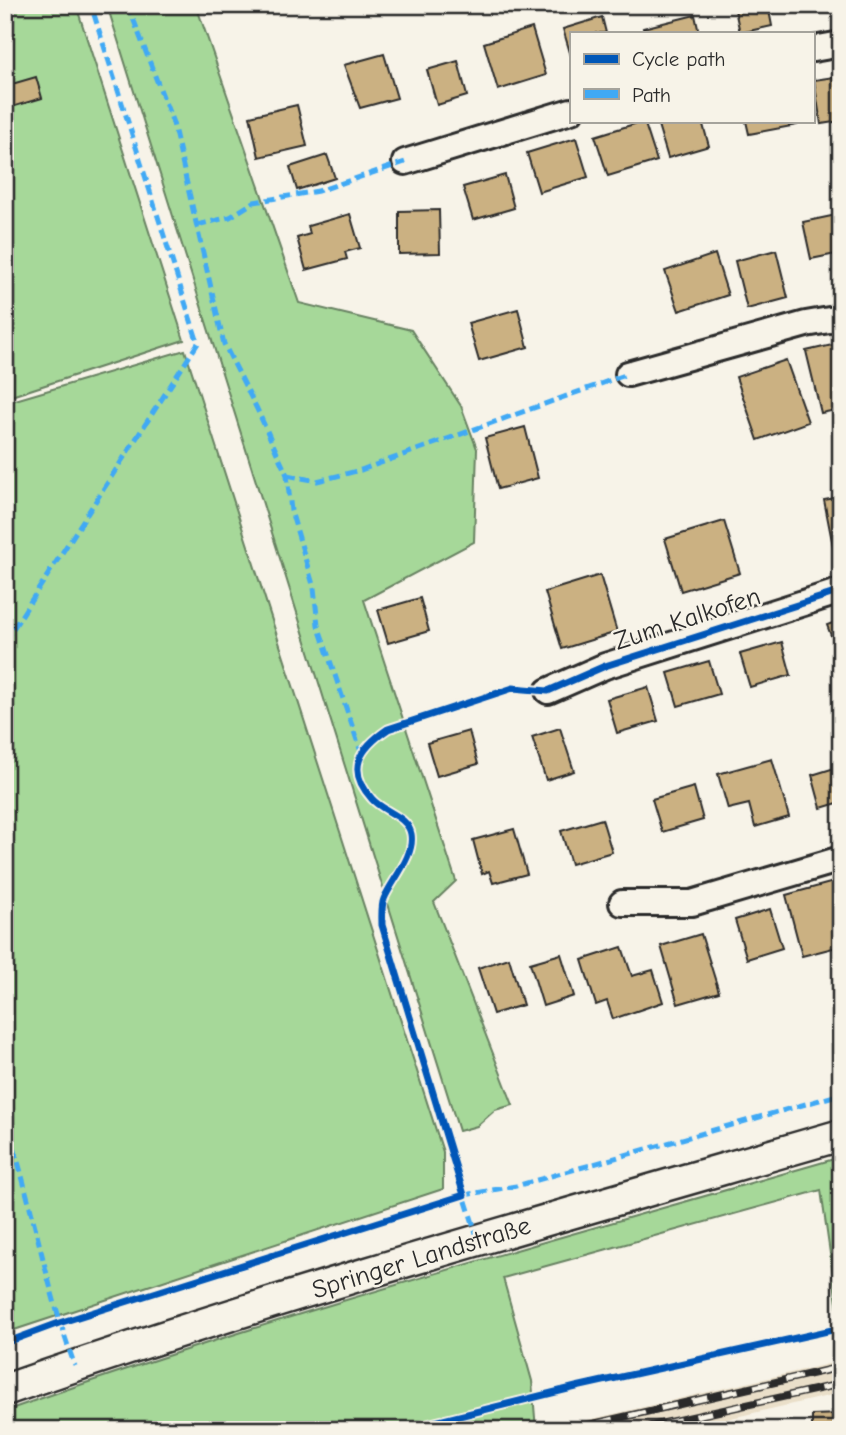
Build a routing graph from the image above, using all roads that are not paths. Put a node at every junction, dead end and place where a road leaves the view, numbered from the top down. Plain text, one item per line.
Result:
1 (841, 44) edge
2 (814, 49) edge
3 (570, 111) edge
4 (405, 162) dead end
5 (841, 317) edge
6 (628, 374) dead end
7 (841, 591) edge
8 (548, 691) dead end
9 (841, 859) edge
10 (622, 903) dead end
11 (841, 1135) edge
12 (5, 1390) edge

1 - 2 street
3 - 4 street
5 - 6 street
7 - 8 street, Zum Kalkofen
9 - 10 street
11 - 12 main road, Springer Landstraße

